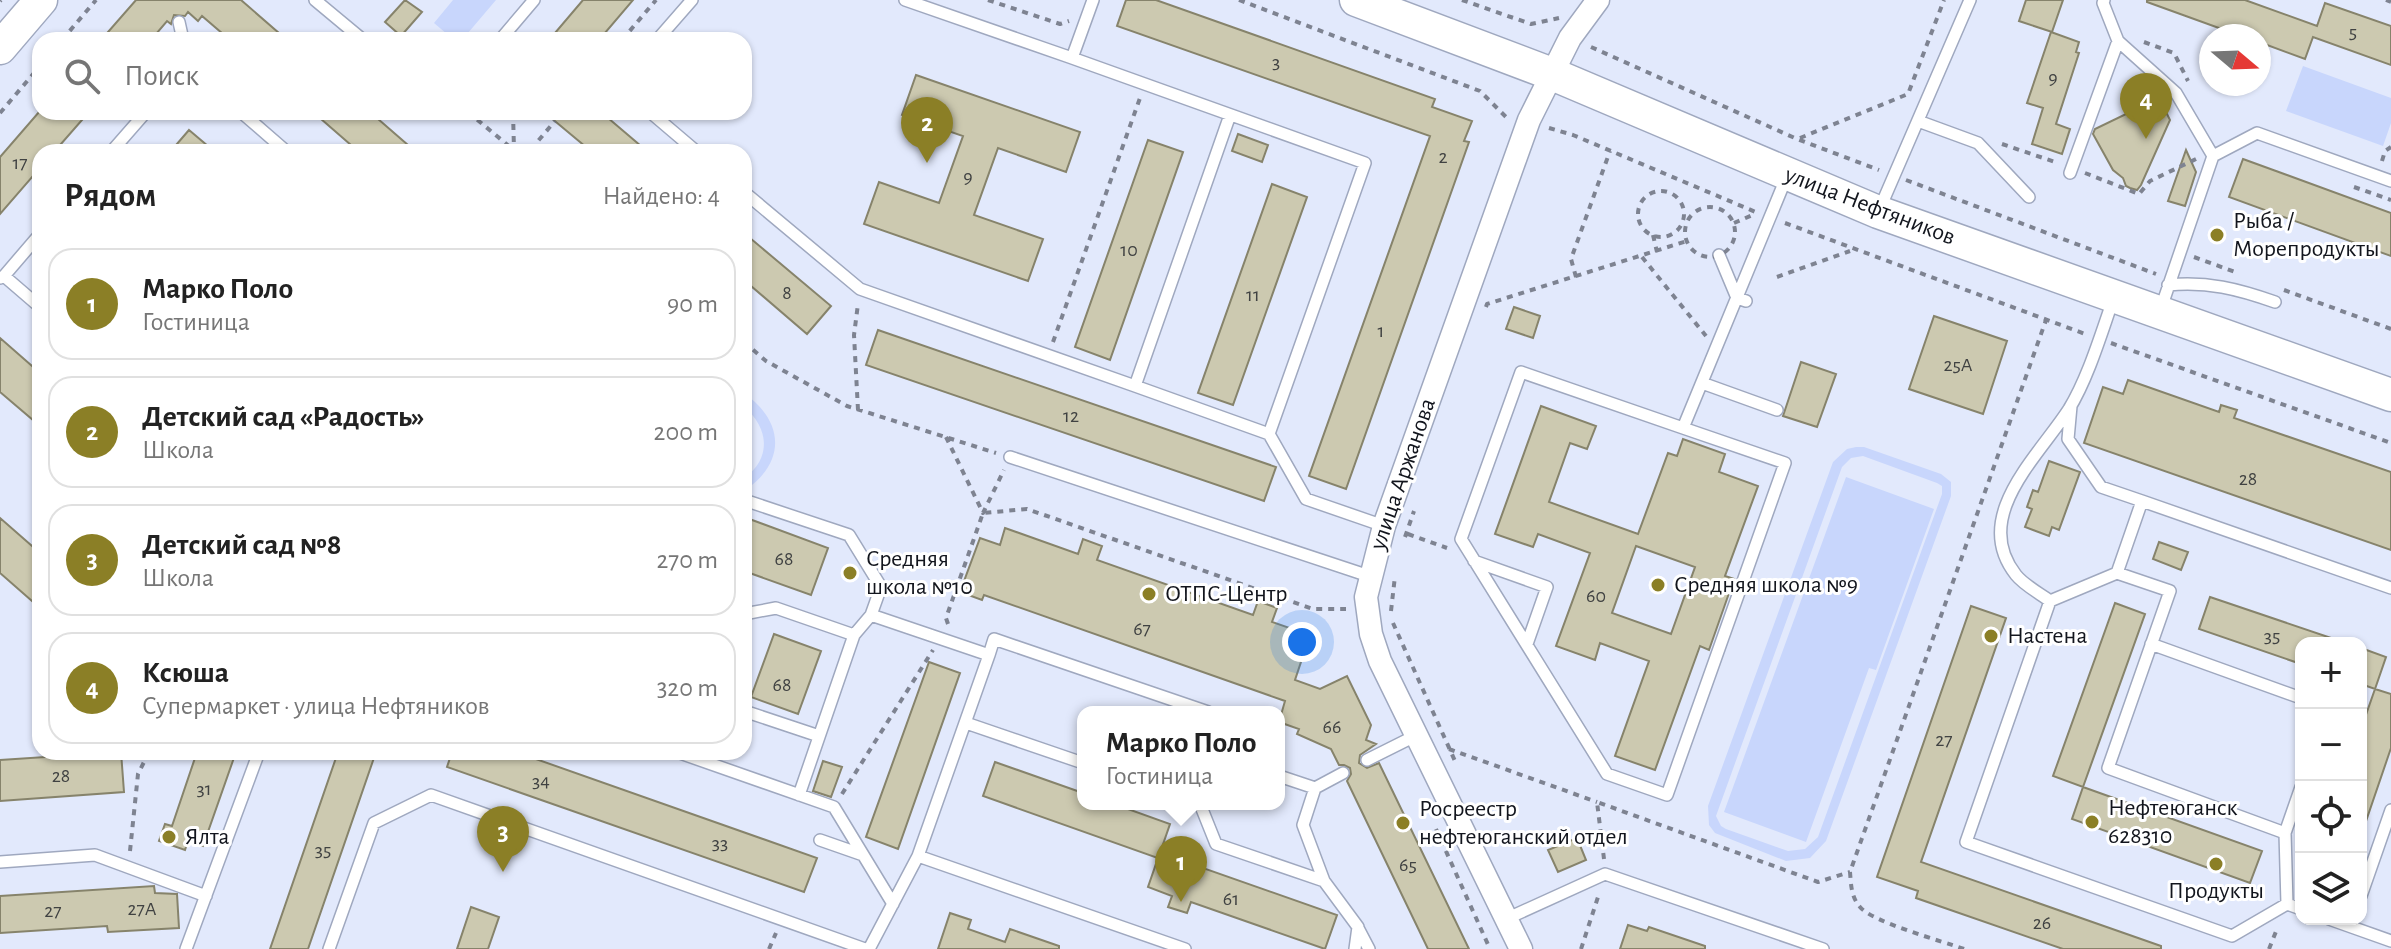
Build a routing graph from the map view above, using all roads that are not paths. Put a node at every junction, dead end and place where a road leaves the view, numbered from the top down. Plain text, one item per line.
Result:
1 (41, 0) edge
2 (315, 0) edge
3 (534, 0) edge
4 (692, 0) edge
5 (905, 0) edge
6 (1093, 0) edge
7 (1598, 0) edge
8 (1970, 0) edge
9 (2104, 0) edge
10 (1373, 3) edge
11 (179, 22) dead end
12 (181, 32) edge
13 (353, 32) edge
14 (507, 32) edge
15 (664, 32) edge
16 (2118, 41) junction
17 (0, 48) edge
18 (1072, 58) junction
19 (1552, 74) junction
20 (1230, 115) junction
21 (139, 120) edge
22 (250, 120) edge
23 (659, 120) edge
24 (1918, 121) junction
25 (118, 144) edge
26 (278, 144) edge
27 (688, 144) edge
28 (2213, 156) junction
29 (2071, 171) road end
30 (1788, 175) junction
31 (2391, 181) edge
32 (2029, 197) dead end
33 (752, 199) edge
34 (1878, 212) junction
35 (32, 243) edge
36 (1719, 255) road end
37 (2, 277) edge
38 (2115, 296) junction
39 (2164, 298) junction
40 (1741, 300) junction
41 (32, 301) edge
42 (2275, 302) dead end
43 (1702, 383) junction
44 (1135, 386) junction
45 (2391, 395) edge
46 (2071, 405) junction
47 (1777, 410) dead end
48 (1683, 428) junction
49 (1269, 434) junction
50 (1010, 457) road end
51 (2142, 501) junction
52 (752, 503) edge
53 (1384, 526) junction
54 (1473, 558) junction
55 (2117, 573) junction
56 (1369, 576) junction
57 (2391, 588) edge
58 (2050, 601) junction
59 (752, 612) edge
60 (871, 615) junction
61 (854, 635) junction
62 (1527, 644) junction
63 (2151, 644) junction
64 (989, 655) junction
65 (2295, 696) edge
66 (1190, 706) edge
67 (752, 714) edge
68 (966, 723) junction
69 (819, 736) junction
70 (1415, 736) junction
71 (256, 760) edge
72 (700, 760) edge
73 (1367, 760) dead end
74 (1077, 761) edge
75 (1343, 773) dead end
76 (1285, 778) edge
77 (1315, 788) junction
78 (799, 795) junction
79 (2295, 804) edge
80 (1202, 810) edge
81 (2391, 810) edge
82 (2285, 833) junction
83 (820, 840) dead end
84 (863, 855) junction
85 (918, 856) junction
86 (0, 862) edge
87 (2367, 879) edge
88 (1324, 881) junction
89 (206, 896) junction
90 (893, 904) junction
91 (2287, 904) junction
92 (2295, 907) edge
93 (1506, 919) junction
94 (2356, 925) edge
95 (1358, 927) junction
96 (2391, 941) edge
97 (186, 949) edge
98 (329, 949) edge
99 (867, 949) edge
100 (1185, 949) edge
101 (1355, 949) edge
102 (1369, 949) edge
103 (1521, 949) edge
104 (1823, 949) edge

1 - 17 main road
2 - 13 lane
3 - 14 lane
4 - 15 lane
5 - 18 lane
6 - 18 lane
7 - 19 street, улица Аржанова
8 - 24 lane
9 - 16 lane
10 - 19 main road, улица Нефтяников
11 - 12 lane
16 - 28 lane
16 - 29 lane
18 - 20 lane
19 - 30 main road, улица Нефтяников
19 - 53 street, улица Аржанова
20 - 44 lane
20 - 49 lane
21 - 25 lane
22 - 26 lane
23 - 27 lane
24 - 32 lane
24 - 34 lane
28 - 31 lane
28 - 39 lane
30 - 34 main road, улица Нефтяников
30 - 40 lane
33 - 44 lane
34 - 38 main road, улица Нефтяников
35 - 37 lane
36 - 40 lane
37 - 41 lane
38 - 39 main road, улица Нефтяников
38 - 46 lane
39 - 42 lane
39 - 45 main road, улица Нефтяников
40 - 43 lane
43 - 47 lane
43 - 48 lane
44 - 49 lane
46 - 51 lane
46 - 58 lane
48 - 54 lane
48 - 62 lane
49 - 53 lane
50 - 56 lane
51 - 55 lane
51 - 57 lane
52 - 60 lane
53 - 56 street, улица Аржанова
54 - 62 lane
54 - 62 lane
55 - 58 lane
55 - 63 lane
56 - 70 street, улица Аржанова
58 - 91 lane
59 - 61 lane
60 - 61 lane
60 - 64 lane
61 - 69 lane
63 - 65 lane
63 - 82 lane
64 - 66 lane
64 - 68 lane
67 - 69 lane
68 - 74 lane
68 - 85 lane
69 - 78 lane
70 - 73 lane
70 - 93 street, улица Аржанова
71 - 89 lane
72 - 78 lane
75 - 77 lane
76 - 77 lane
77 - 88 lane
78 - 84 lane
79 - 82 lane
80 - 88 lane
81 - 87 lane
82 - 91 lane
83 - 84 lane
84 - 90 lane
85 - 90 lane
85 - 100 lane
86 - 89 lane
88 - 95 lane
89 - 97 lane
90 - 99 lane
91 - 92 lane
93 - 103 street, улица Аржанова
93 - 104 lane
94 - 96 lane
95 - 101 lane
95 - 102 lane
98 - 99 lane

